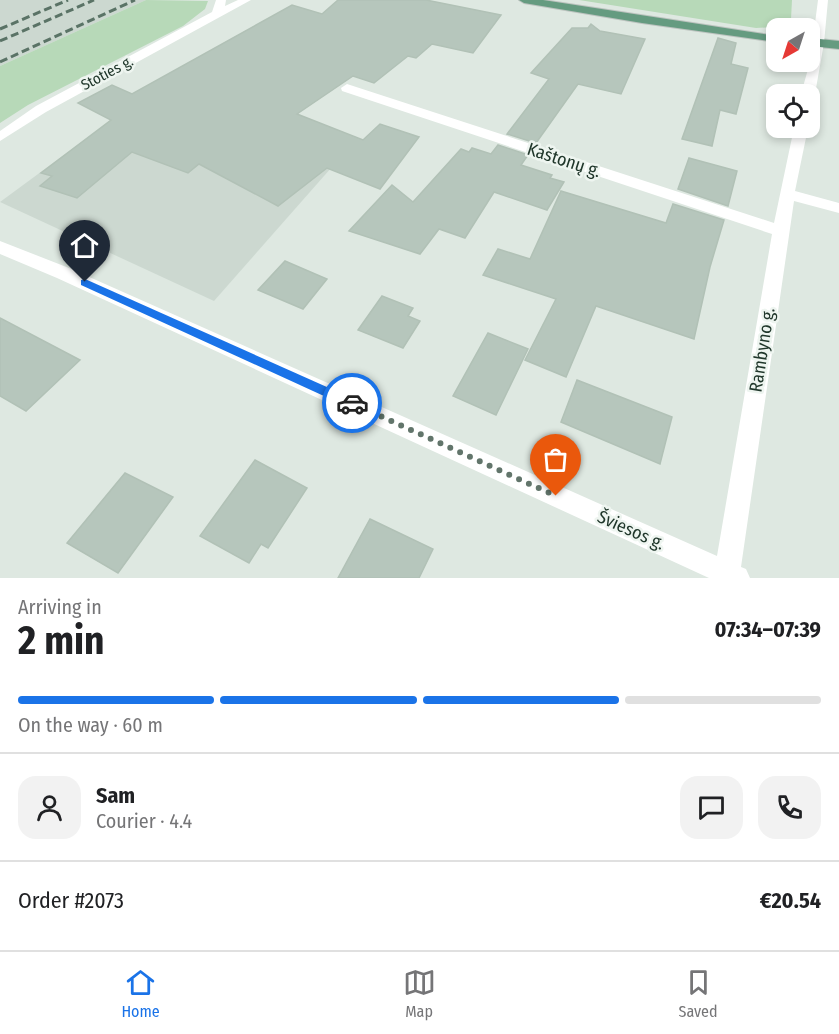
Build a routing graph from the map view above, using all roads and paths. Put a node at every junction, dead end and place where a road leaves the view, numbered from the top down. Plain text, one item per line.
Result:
1 (221, 0) edge
2 (246, 0) edge
3 (524, 0) edge
4 (823, 0) edge
5 (217, 14) junction
6 (819, 18) edge
7 (766, 37) edge
8 (820, 43) edge
9 (839, 45) edge
10 (347, 88) dead end
11 (0, 137) edge
12 (799, 138) edge
13 (787, 194) junction
14 (839, 208) edge
15 (781, 231) junction
16 (0, 247) edge
17 (732, 576) edge

1 - 5 street
2 - 5 street, Stoties g.
3 - 7 main road
4 - 6 street
5 - 11 street, Stoties g.
8 - 9 main road
10 - 15 street, Kaštonų g.
12 - 13 street, Rambyno g.
13 - 14 street
13 - 15 street, Rambyno g.
15 - 17 street, Rambyno g.
16 - 17 street, Šviesos g.

